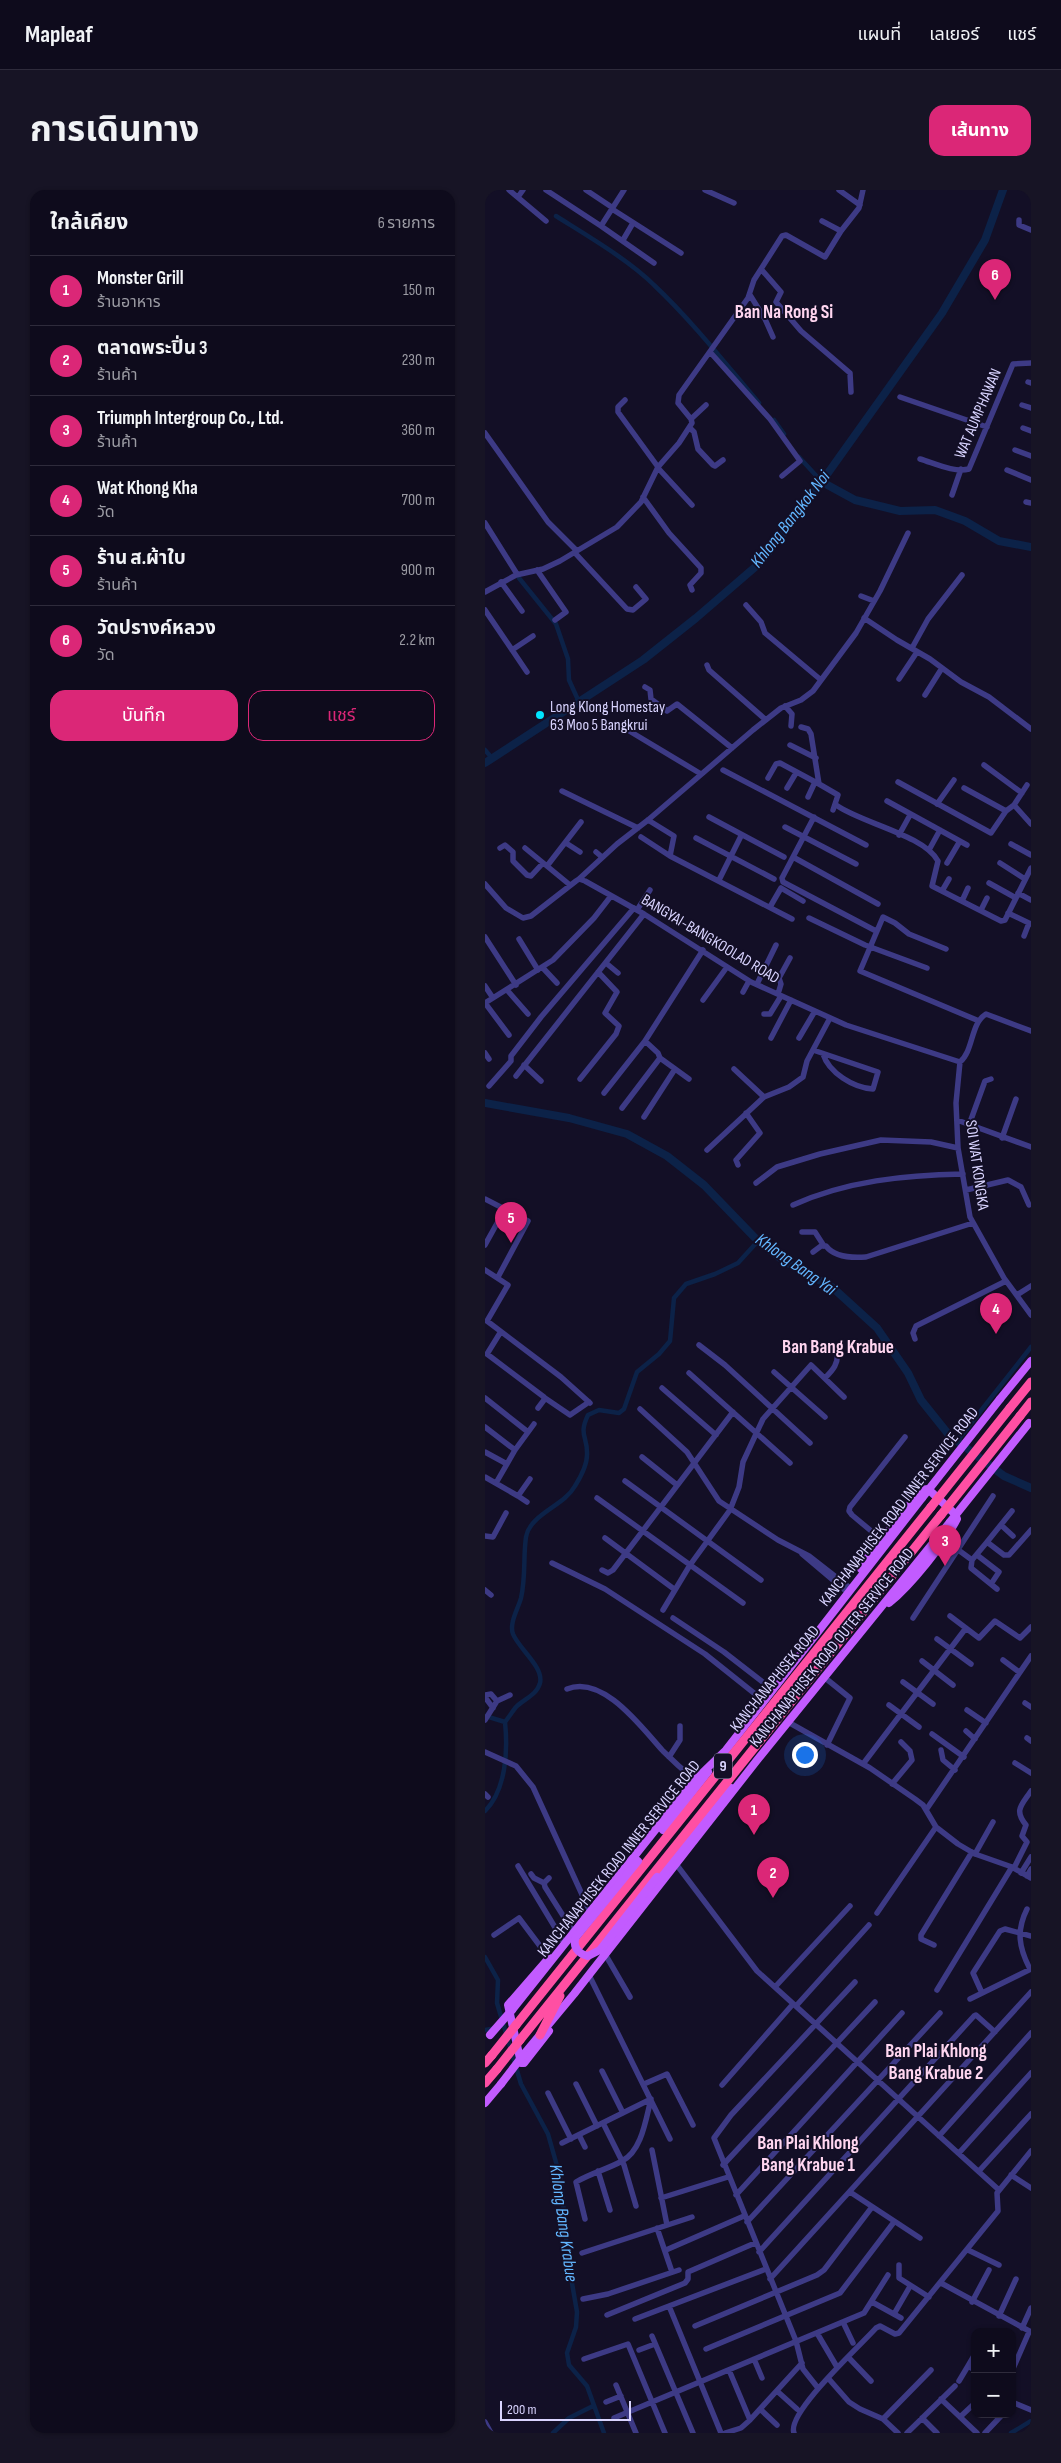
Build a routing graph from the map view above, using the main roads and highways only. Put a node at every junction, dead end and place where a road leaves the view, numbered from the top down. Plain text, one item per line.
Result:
1 (1031, 1361) edge
2 (1031, 1382) edge
3 (1031, 1402) edge
4 (1030, 1421) edge
5 (850, 1588) junction
6 (874, 1616) junction
7 (726, 1750) junction
8 (757, 1759) junction
9 (559, 1951) junction
10 (570, 1978) junction
11 (563, 2008) junction
12 (540, 2035) junction
13 (485, 2042) edge
14 (485, 2063) edge
15 (485, 2084) edge
16 (485, 2103) edge

1 - 5 main road, KANCHANAPHISEK ROAD INNER SERVICE ROAD, bridge
2 - 14 highway, KANCHANAPHISEK ROAD / 9, bridge
3 - 10 highway, KANCHANAPHISEK ROAD / 9, bridge
4 - 6 main road, KANCHANAPHISEK ROAD OUTER SERVICE ROAD, bridge
5 - 6 main road
5 - 7 main road, KANCHANAPHISEK ROAD INNER SERVICE ROAD
6 - 8 main road, KANCHANAPHISEK ROAD OUTER SERVICE ROAD
7 - 8 main road, bridge
7 - 9 main road, KANCHANAPHISEK ROAD INNER SERVICE ROAD
8 - 11 main road, KANCHANAPHISEK ROAD OUTER SERVICE ROAD
9 - 11 main road
9 - 13 main road, KANCHANAPHISEK ROAD INNER SERVICE ROAD, bridge
10 - 12 highway
10 - 15 highway, KANCHANAPHISEK ROAD / 9, bridge
11 - 12 main road, KANCHANAPHISEK ROAD OUTER SERVICE ROAD
12 - 16 main road, KANCHANAPHISEK ROAD OUTER SERVICE ROAD, bridge

